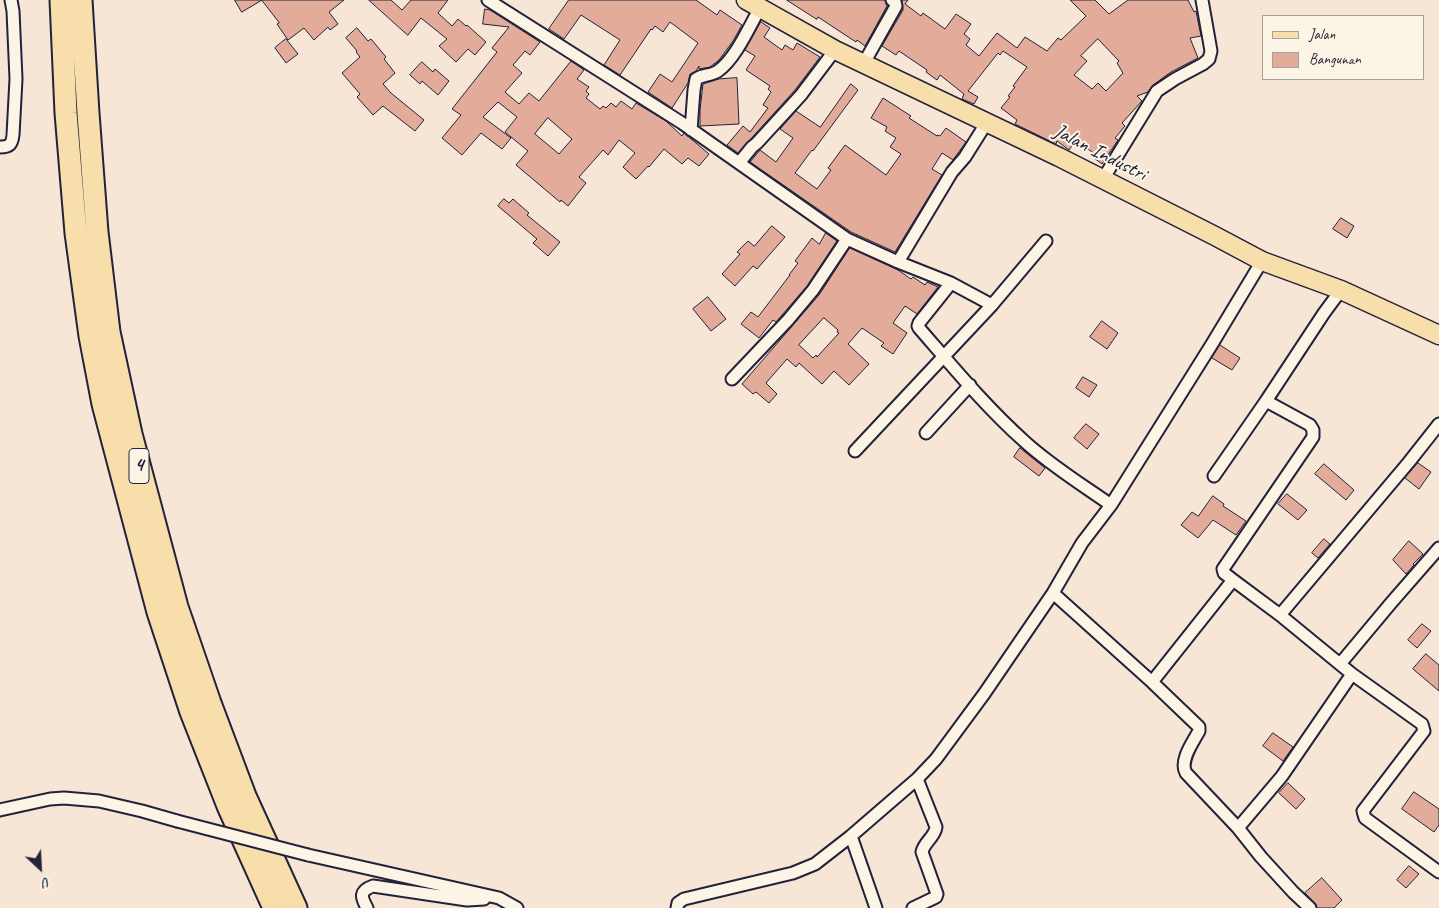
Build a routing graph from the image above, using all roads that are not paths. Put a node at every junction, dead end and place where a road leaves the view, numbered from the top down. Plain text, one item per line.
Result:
1 (11, 0) edge
2 (61, 0) edge
3 (81, 0) edge
4 (488, 0) edge
5 (892, 0) edge
6 (1202, 0) edge
7 (753, 4) edge
8 (836, 50) junction
9 (864, 63) junction
10 (987, 122) junction
11 (691, 130) junction
12 (0, 147) edge
13 (740, 163) junction
14 (1103, 179) junction
15 (847, 240) junction
16 (1046, 241) dead end
17 (1262, 261) junction
18 (898, 262) junction
19 (951, 283) junction
20 (1341, 290) junction
21 (992, 305) junction
22 (1439, 335) edge
23 (944, 356) junction
24 (732, 379) dead end
25 (970, 385) junction
26 (1266, 401) junction
27 (1439, 424) edge
28 (926, 433) dead end
29 (855, 451) dead end
30 (1214, 476) dead end
31 (1111, 505) junction
32 (1439, 548) edge
33 (1233, 580) junction
34 (1054, 593) junction
35 (1280, 615) junction
36 (1340, 664) junction
37 (1352, 674) junction
38 (1152, 682) junction
39 (917, 779) junction
40 (0, 810) edge
41 (1238, 828) junction
42 (851, 836) junction
43 (1439, 872) edge
44 (499, 898) junction
45 (274, 908) edge
46 (296, 908) edge
47 (367, 908) edge
48 (518, 908) edge
49 (676, 908) edge
50 (876, 908) edge
51 (913, 908) edge
52 (1310, 908) edge

1 - 12 street
2 - 45 highway, 4
3 - 46 highway, 4
4 - 11 street
5 - 9 street
6 - 14 street
7 - 8 main road, Jalan Industri
7 - 11 street
8 - 9 main road, Jalan Industri
8 - 13 street
9 - 10 main road, Jalan Industri
10 - 14 main road, Jalan Industri
10 - 18 street
11 - 13 street
13 - 15 street
14 - 17 main road, Jalan Industri
15 - 18 street
15 - 24 street
16 - 21 street
17 - 20 main road, Jalan Industri
17 - 31 street
18 - 19 street
19 - 21 street
19 - 23 street
20 - 22 main road, Jalan Industri
20 - 26 street
21 - 23 street
23 - 25 street
23 - 29 street
25 - 28 street
25 - 31 street
26 - 30 street
26 - 33 street
27 - 35 street
31 - 34 street
32 - 36 street
33 - 35 street
33 - 38 street
34 - 38 street
34 - 39 street
35 - 36 street
36 - 37 street
37 - 41 street
37 - 43 street
38 - 41 street
39 - 42 street
39 - 51 street
40 - 44 street, bridge
41 - 52 street
42 - 49 street
42 - 50 street
44 - 47 street
44 - 48 street

